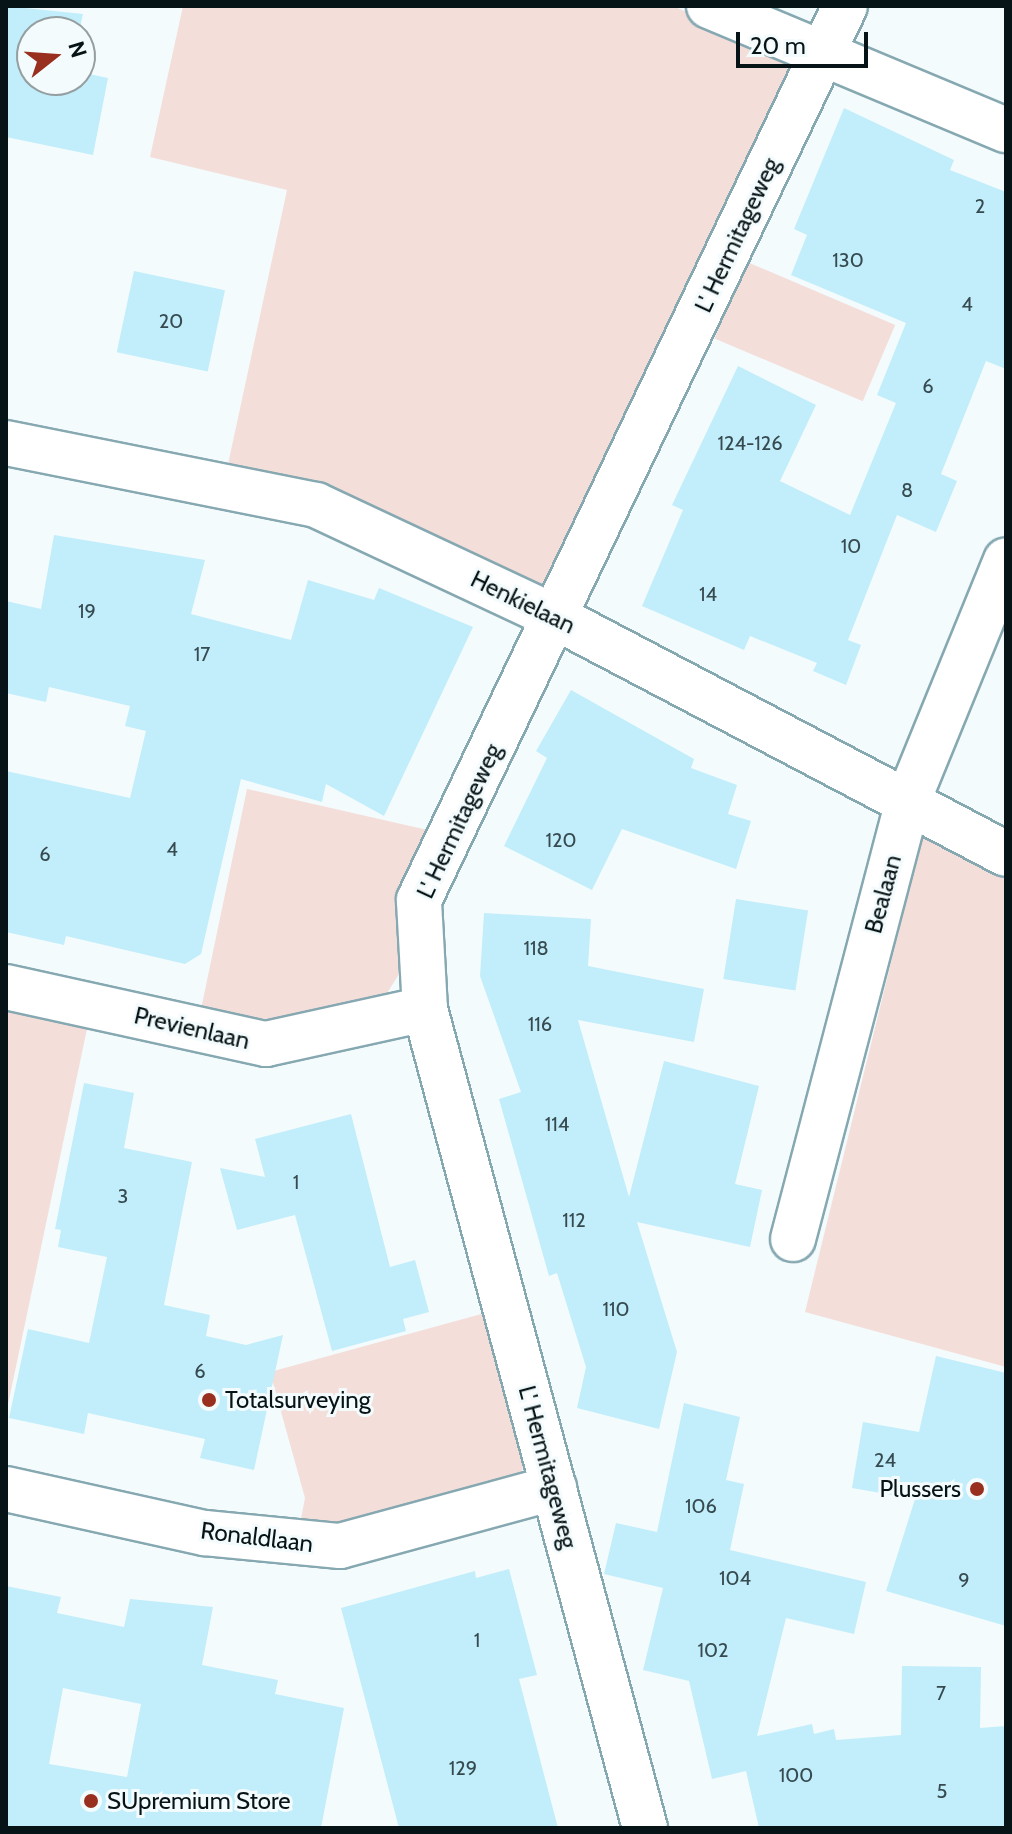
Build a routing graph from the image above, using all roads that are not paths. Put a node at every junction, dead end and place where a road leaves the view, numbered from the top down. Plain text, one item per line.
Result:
1 (709, 6) edge
2 (845, 6) edge
3 (823, 55) junction
4 (1006, 130) edge
5 (6, 443) edge
6 (1006, 560) edge
7 (555, 617) junction
8 (907, 803) junction
9 (1006, 854) edge
10 (6, 987) edge
11 (425, 1009) junction
12 (793, 1239) dead end
13 (554, 1488) junction
14 (6, 1489) edge
15 (645, 1828) edge

1 - 3 street
2 - 3 street, L' Hermitageweg
3 - 4 street
3 - 7 street, L' Hermitageweg
5 - 7 street, Henkielaan
6 - 8 street, Bealaan
7 - 8 street, Henkielaan
7 - 11 street, L' Hermitageweg
8 - 9 street, Henkielaan
8 - 12 street, Bealaan
10 - 11 street, Previenlaan
11 - 13 street, L' Hermitageweg
13 - 14 street, Ronaldlaan
13 - 15 street, L' Hermitageweg

